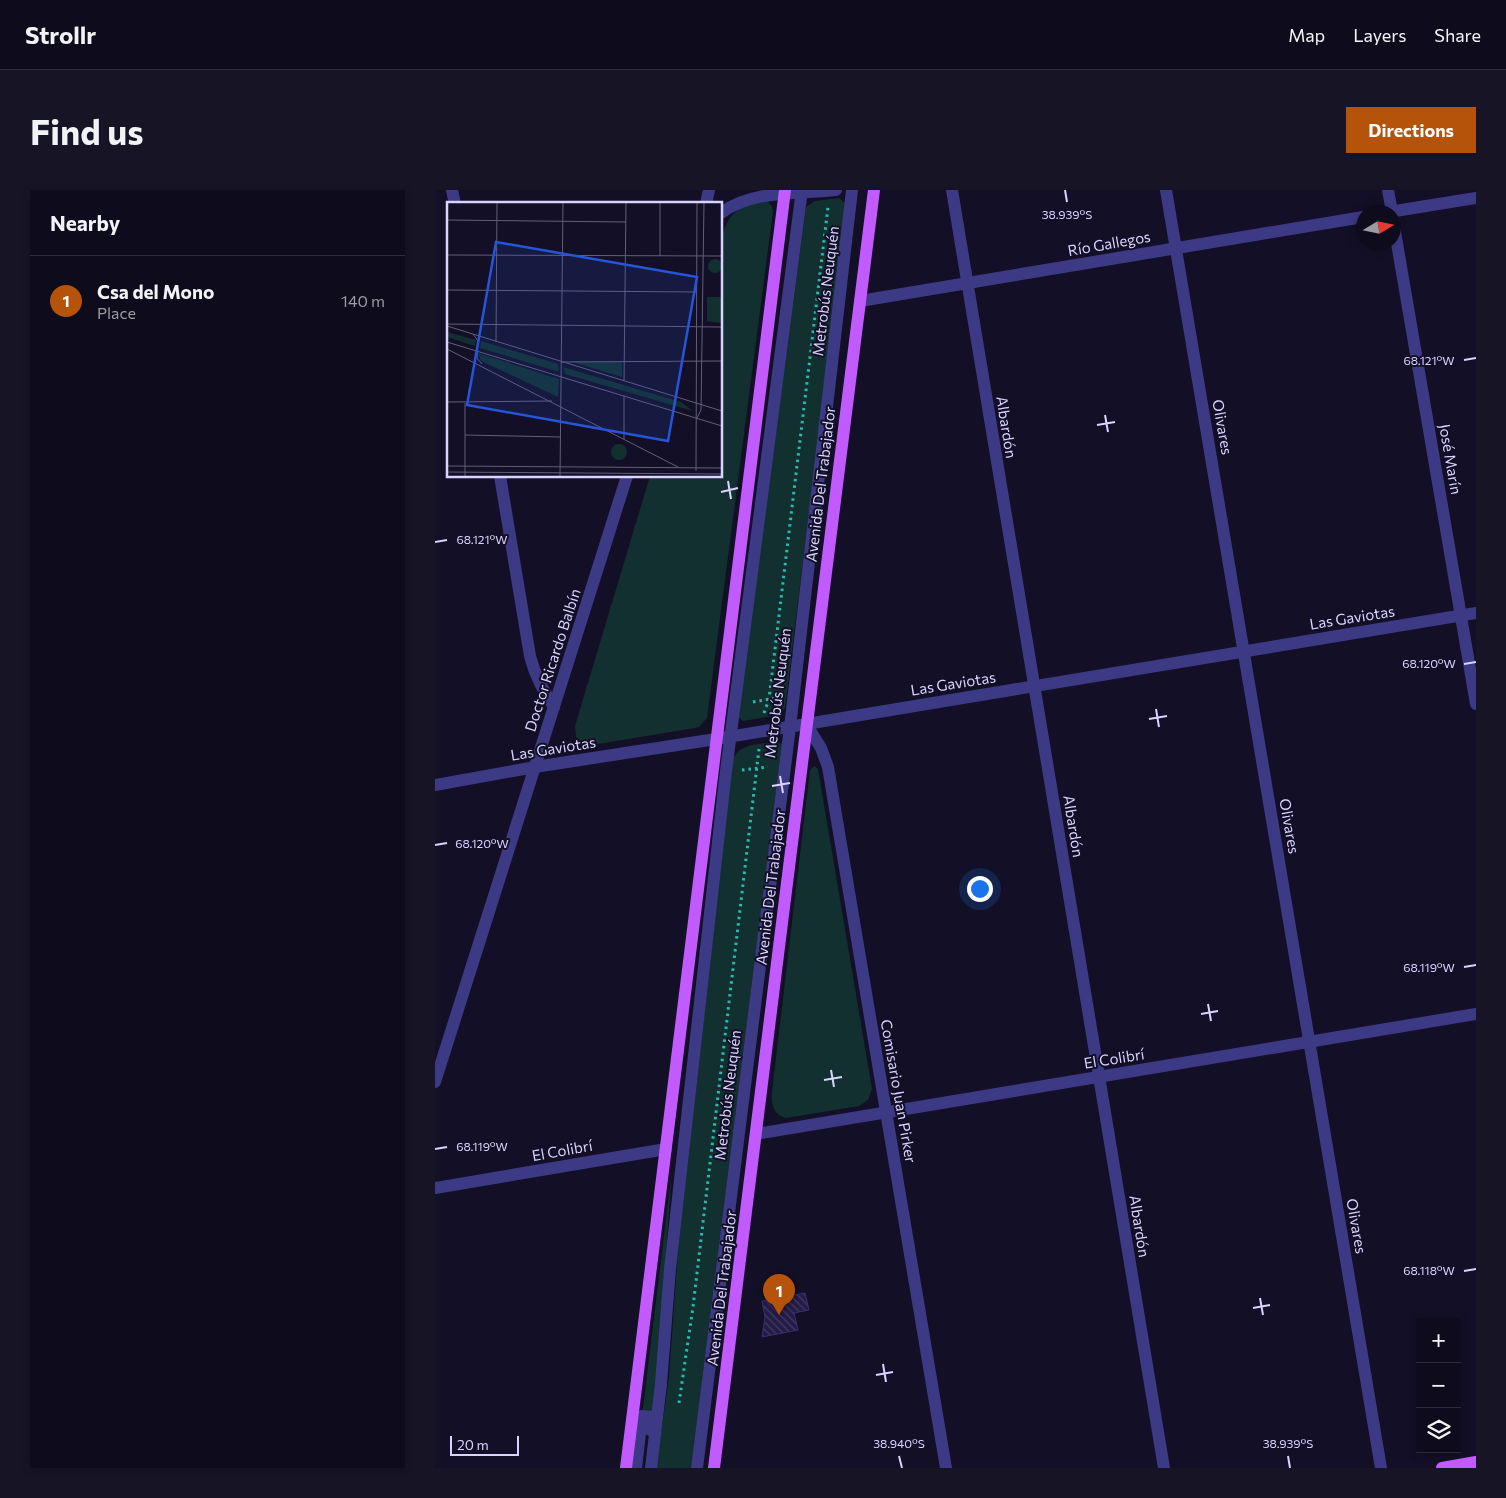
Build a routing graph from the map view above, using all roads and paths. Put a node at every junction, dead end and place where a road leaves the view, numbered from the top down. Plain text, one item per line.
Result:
1 (852, 190) edge
2 (874, 190) edge
3 (952, 190) edge
4 (1166, 190) edge
5 (1388, 190) edge
6 (760, 191) edge
7 (785, 191) edge
8 (802, 191) edge
9 (833, 194) edge
10 (1476, 198) edge
11 (1390, 205) edge
12 (1401, 210) edge
13 (723, 211) edge
14 (836, 217) dead end
15 (819, 218) dead end
16 (827, 218) junction
17 (1356, 218) edge
18 (1176, 248) junction
19 (1398, 250) edge
20 (967, 283) junction
21 (860, 301) junction
22 (500, 478) edge
23 (626, 478) edge
24 (1476, 613) edge
25 (1461, 616) junction
26 (1244, 652) junction
27 (1034, 686) junction
28 (778, 698) dead end
29 (769, 699) junction
30 (746, 704) dead end
31 (1476, 704) edge
32 (554, 707) junction
33 (763, 718) dead end
34 (806, 724) junction
35 (790, 727) junction
36 (730, 737) junction
37 (716, 739) junction
38 (760, 744) dead end
39 (535, 767) junction
40 (773, 767) dead end
41 (757, 768) junction
42 (740, 770) dead end
43 (435, 785) edge
44 (1476, 1014) edge
45 (1309, 1042) junction
46 (1099, 1077) junction
47 (435, 1082) edge
48 (887, 1113) junction
49 (757, 1134) junction
50 (666, 1149) junction
51 (435, 1188) edge
52 (679, 1403) dead end
53 (1476, 1462) edge
54 (626, 1468) edge
55 (636, 1468) edge
56 (646, 1468) edge
57 (651, 1468) edge
58 (697, 1468) edge
59 (714, 1468) edge
60 (946, 1468) edge
61 (1164, 1468) edge
62 (1381, 1468) edge
63 (1442, 1468) edge

1 - 35 street, Metrobús Neuquén
2 - 21 main road, Avenida Del Trabajador
3 - 20 street, Albardón
4 - 18 street, Olivares
5 - 11 street
6 - 7 street
6 - 13 street
7 - 8 street
7 - 37 main road
8 - 9 street
8 - 36 street
9 - 16 path
10 - 12 street
14 - 16 path
15 - 16 path
16 - 29 path
17 - 18 street, Río Gallegos
18 - 20 street, Río Gallegos
18 - 26 street, Olivares
19 - 25 street, José Marín
20 - 21 street, Río Gallegos
20 - 27 street, Albardón
21 - 34 main road, Avenida Del Trabajador
22 - 32 street
23 - 32 street, Doctor Ricardo Balbín
24 - 25 street, Las Gaviotas
25 - 26 street, Las Gaviotas
25 - 31 street, José Marín
26 - 27 street, Las Gaviotas
26 - 45 street, Olivares
27 - 34 street, Las Gaviotas
27 - 46 street, Albardón
28 - 29 path
29 - 30 path
29 - 33 path
32 - 39 street, Doctor Ricardo Balbín
34 - 35 street, Las Gaviotas
34 - 48 street, Comisario Juan Pirker
34 - 49 main road, Avenida Del Trabajador
35 - 36 street, Las Gaviotas
35 - 58 street, Metrobús Neuquén
36 - 37 street, Las Gaviotas
36 - 57 street
37 - 39 street, Las Gaviotas
37 - 50 main road
38 - 41 path
39 - 43 street, Las Gaviotas
39 - 47 street, Doctor Ricardo Balbín
40 - 41 path
41 - 42 path
41 - 52 path
44 - 45 street, El Colibrí
45 - 46 street, El Colibrí
45 - 62 street, Olivares
46 - 48 street, El Colibrí
46 - 61 street, Albardón
48 - 49 street, El Colibrí
48 - 60 street, Comisario Juan Pirker
49 - 59 main road, Avenida Del Trabajador
50 - 51 street, El Colibrí
50 - 54 main road
53 - 63 main road
55 - 56 street

